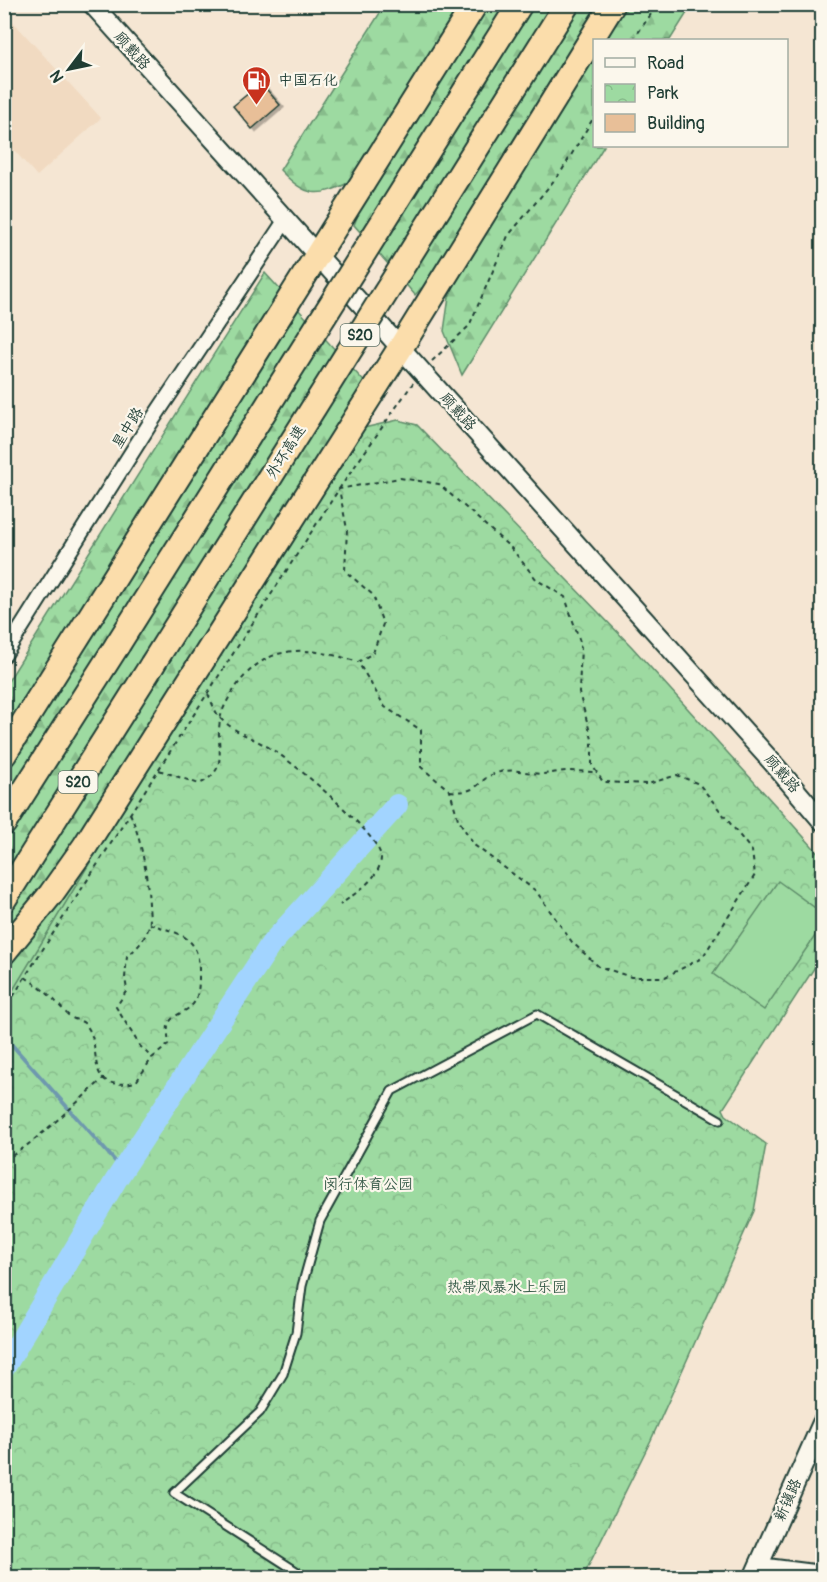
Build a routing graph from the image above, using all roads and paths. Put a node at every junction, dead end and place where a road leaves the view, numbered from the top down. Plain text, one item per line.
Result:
1 (92, 4) edge
2 (475, 4) edge
3 (520, 4) edge
4 (567, 4) edge
5 (613, 4) edge
6 (658, 4) edge
7 (634, 39) edge
8 (593, 119) edge
9 (285, 221) junction
10 (318, 256) junction
11 (401, 347) junction
12 (422, 371) junction
13 (339, 489) junction
14 (4, 656) edge
15 (358, 662) junction
16 (208, 694) junction
17 (220, 718) junction
18 (4, 754) edge
19 (158, 770) junction
20 (596, 772) junction
21 (450, 791) junction
22 (130, 813) junction
23 (822, 821) edge
24 (4, 823) edge
25 (4, 899) edge
26 (340, 905) dead end
27 (150, 924) junction
28 (4, 952) edge
29 (25, 977) junction
30 (4, 1012) edge
31 (152, 1058) junction
32 (104, 1078) junction
33 (720, 1120) dead end
34 (4, 1159) edge
35 (822, 1423) edge
36 (756, 1571) edge
37 (822, 1573) edge
38 (307, 1578) edge

1 - 9 main road, 顾戴路
2 - 10 highway
3 - 24 highway, S20, bridge
4 - 25 highway, 外环高速 / S20, bridge
5 - 11 highway
6 - 7 path
8 - 12 path
9 - 10 main road, 顾戴路
9 - 14 street, 星中路
10 - 11 main road, 顾戴路
10 - 18 highway
11 - 12 main road, 顾戴路
11 - 28 highway
12 - 13 path
12 - 23 main road, 顾戴路
13 - 15 path
13 - 16 path
13 - 20 path
15 - 17 path
15 - 21 path
16 - 17 path
16 - 19 path
17 - 19 path
17 - 26 path
19 - 22 path
20 - 21 path
20 - 21 path
22 - 27 path
22 - 29 path
27 - 31 path
27 - 31 path
29 - 30 path
29 - 32 path
31 - 32 path
32 - 34 path
33 - 38 lane
35 - 36 main road, 新镇路
36 - 37 street

